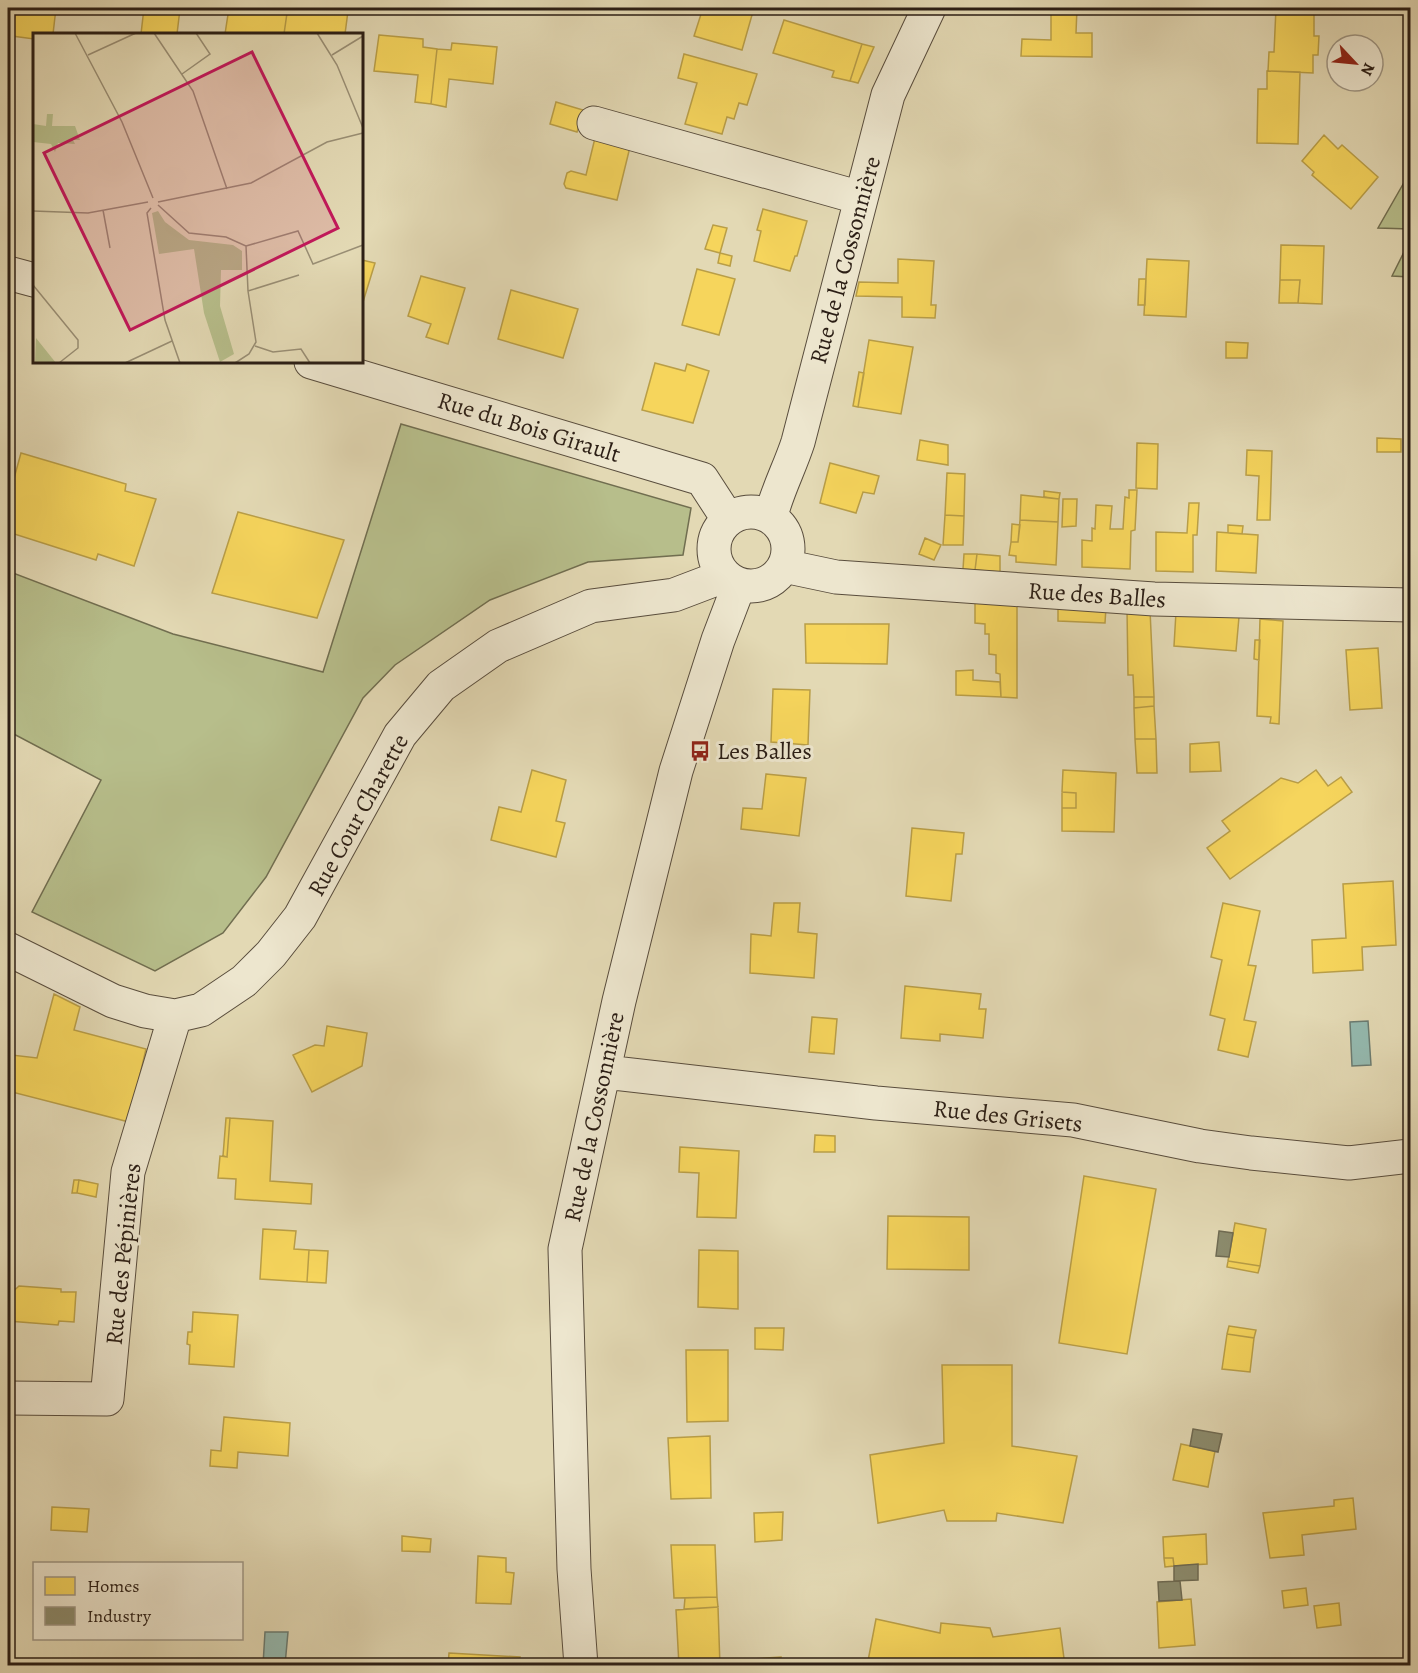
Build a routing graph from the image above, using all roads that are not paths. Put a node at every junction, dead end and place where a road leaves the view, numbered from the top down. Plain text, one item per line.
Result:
1 (929, 8) edge
2 (594, 123) dead end
3 (861, 198) junction
4 (8, 273) edge
5 (33, 280) edge
6 (314, 363) edge
7 (771, 516) junction
8 (728, 519) junction
9 (784, 566) junction
10 (732, 580) junction
11 (1410, 605) edge
12 (8, 949) edge
13 (175, 1016) junction
14 (605, 1072) junction
15 (1410, 1156) edge
16 (8, 1398) edge
17 (581, 1665) edge

1 - 3 street, Rue de la Cossonnière
2 - 3 street
3 - 7 street, Rue de la Cossonnière
4 - 5 street
6 - 8 street, Rue du Bois Girault
7 - 8 street
7 - 9 street
8 - 10 street
9 - 10 street
9 - 11 street, Rue des Balles
10 - 13 street, Rue Cour Charette
10 - 14 street, Rue de la Cossonnière
12 - 13 street, Rue Cour Charette
13 - 16 street, Rue des Pépinières
14 - 15 street, Rue des Grisets
14 - 17 street, Rue de la Cossonnière

